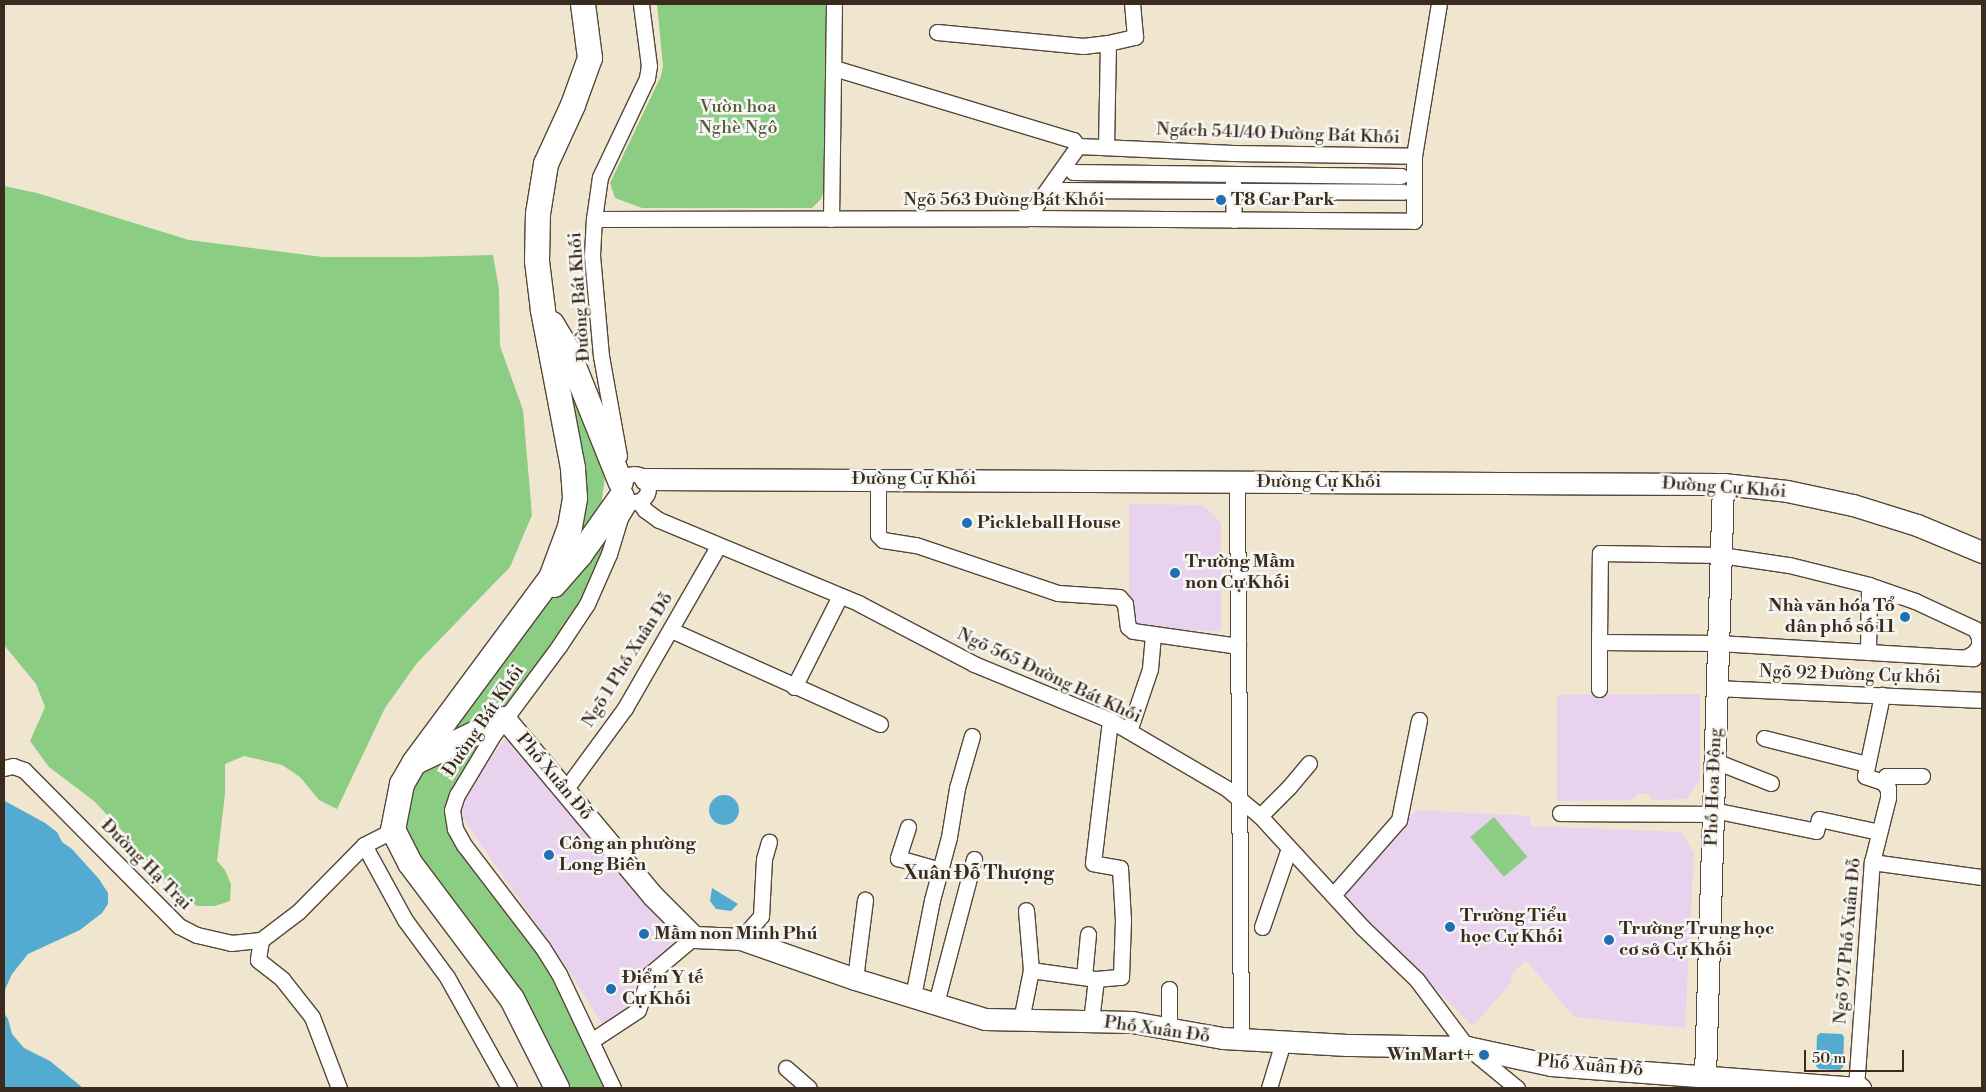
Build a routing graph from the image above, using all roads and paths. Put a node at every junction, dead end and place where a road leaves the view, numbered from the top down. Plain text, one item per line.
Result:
1 (583, 4) edge
2 (641, 4) edge
3 (834, 4) edge
4 (1132, 4) edge
5 (1439, 4) edge
6 (936, 32) dead end
7 (1108, 44) junction
8 (834, 68) junction
9 (1078, 146) junction
10 (1106, 147) junction
11 (1414, 156) junction
12 (1233, 167) junction
13 (1073, 172) dead end
14 (1401, 176) dead end
15 (1062, 190) dead end
16 (1233, 190) junction
17 (1403, 192) dead end
18 (1027, 218) junction
19 (594, 219) junction
20 (831, 219) junction
21 (1234, 220) junction
22 (543, 310) junction
23 (878, 479) junction
24 (1236, 481) junction
25 (1723, 484) junction
26 (631, 490) junction
27 (718, 546) junction
28 (1982, 552) edge
29 (1721, 554) junction
30 (1869, 585) junction
31 (840, 596) junction
32 (521, 618) junction
33 (671, 630) junction
34 (1153, 634) junction
35 (1599, 642) junction
36 (1718, 643) junction
37 (1238, 646) junction
38 (1868, 652) junction
39 (1966, 657) junction
40 (1982, 658) edge
41 (794, 687) junction
42 (1717, 688) junction
43 (1598, 689) dead end
44 (1882, 695) junction
45 (1982, 700) edge
46 (505, 719) junction
47 (1110, 720) junction
48 (1419, 720) dead end
49 (880, 724) dead end
50 (1129, 732) junction
51 (972, 736) dead end
52 (1764, 738) dead end
53 (1715, 761) junction
54 (414, 763) junction
55 (1309, 763) dead end
56 (1867, 764) junction
57 (4, 768) edge
58 (1922, 776) dead end
59 (1771, 783) dead end
60 (565, 790) junction
61 (1888, 793) junction
62 (1239, 799) junction
63 (1713, 812) junction
64 (1560, 813) dead end
65 (1260, 816) junction
66 (908, 827) dead end
67 (393, 830) junction
68 (1879, 832) junction
69 (769, 842) dead end
70 (364, 845) junction
71 (1289, 848) junction
72 (974, 859) dead end
73 (1872, 862) junction
74 (940, 870) junction
75 (1982, 877) edge
76 (1333, 895) junction
77 (865, 900) dead end
78 (1026, 910) dead end
79 (1262, 928) dead end
80 (1088, 934) dead end
81 (694, 937) junction
82 (741, 939) junction
83 (261, 940) junction
84 (1031, 970) junction
85 (1090, 978) junction
86 (855, 979) junction
87 (1169, 989) dead end
88 (913, 996) junction
89 (936, 1003) junction
90 (1020, 1020) junction
91 (1091, 1021) junction
92 (1169, 1029) junction
93 (1241, 1039) junction
94 (590, 1041) junction
95 (1283, 1042) junction
96 (1467, 1047) junction
97 (786, 1068) dead end
98 (1708, 1082) edge
99 (1729, 1083) edge
100 (339, 1088) edge
101 (510, 1088) edge
102 (557, 1088) edge
103 (613, 1088) edge
104 (809, 1088) edge
105 (1269, 1088) edge
106 (1517, 1088) edge
107 (1858, 1088) edge

1 - 22 main road
2 - 19 street, Đường Bát Khối
3 - 8 street
4 - 7 street
5 - 11 street, Ngách 541/40 Đường Bát Khối
6 - 7 street
7 - 10 street
8 - 9 street
8 - 20 street
9 - 10 street, Ngách 541/40 Đường Bát Khối
9 - 18 street
10 - 11 street, Ngách 541/40 Đường Bát Khối
11 - 21 street, Ngõ 563 Đường Bát Khối
12 - 13 street
12 - 14 street
12 - 16 street
15 - 16 street
16 - 17 street
16 - 21 street
18 - 20 street, Ngõ 563 Đường Bát Khối
18 - 21 street, Ngõ 563 Đường Bát Khối
19 - 20 street, Ngõ 563 Đường Bát Khối
19 - 26 street, Đường Bát Khối
22 - 26 main road
22 - 32 main road
23 - 24 street, Đường Cự Khối
23 - 26 street, Đường Cự Khối
23 - 34 street
24 - 25 street, Đường Cự Khối
24 - 37 street
25 - 28 street, Đường Cự Khối
25 - 29 street, Phố Hoa Động
26 - 27 street, Ngõ 565 Đường Bát Khối
26 - 32 main road
26 - 46 street, Đường Bát Khối
27 - 31 street, Ngõ 565 Đường Bát Khối
27 - 33 street, Ngõ 1 Phố Xuân Đỗ
29 - 30 street
29 - 35 street
29 - 36 street, Phố Hoa Động
30 - 38 street
30 - 39 street
31 - 41 street
31 - 47 street, Ngõ 565 Đường Bát Khối
32 - 54 main road
33 - 41 street
33 - 60 street, Ngõ 1 Phố Xuân Đỗ
34 - 37 street
34 - 50 street
35 - 36 street
35 - 43 street
36 - 38 street
36 - 42 street, Phố Hoa Động
37 - 62 street
38 - 39 street
39 - 40 street
41 - 49 street
42 - 44 street, Ngõ 92 Đường Cự khối
42 - 53 street, Phố Hoa Động
44 - 45 street, Ngõ 92 Đường Cự khối
44 - 56 street
46 - 54 main road
46 - 60 street, Phố Xuân Đỗ
46 - 94 street, Đường Bát Khối
47 - 50 street, Ngõ 565 Đường Bát Khối
47 - 85 street
48 - 76 street
50 - 62 street, Ngõ 565 Đường Bát Khối
51 - 74 street
52 - 56 street
53 - 59 street
53 - 63 street, Phố Hoa Động
54 - 67 main road
55 - 65 street
56 - 61 street
57 - 83 street, Đường Hạ Trại
58 - 61 street
60 - 81 street, Phố Xuân Đỗ
61 - 68 street, Ngõ 97 Phố Xuân Đỗ
62 - 65 street, Ngõ 565 Đường Bát Khối
62 - 93 street
63 - 64 street
63 - 68 street
63 - 98 street, Phố Hoa Động
65 - 71 street, Ngõ 565 Đường Bát Khối
66 - 74 street
67 - 70 street
67 - 102 main road
68 - 73 street, Ngõ 97 Phố Xuân Đỗ
69 - 82 street
70 - 83 street
70 - 101 street
71 - 76 street, Ngõ 565 Đường Bát Khối
71 - 79 street
72 - 89 street
73 - 75 street
73 - 107 street, Ngõ 97 Phố Xuân Đỗ
74 - 88 street
76 - 96 street, Ngõ 565 Đường Bát Khối
77 - 86 street
78 - 84 street
80 - 85 street
81 - 82 street, Phố Xuân Đỗ
81 - 94 street
82 - 86 street, Phố Xuân Đỗ
83 - 100 street
84 - 85 street
84 - 90 street
85 - 91 street
86 - 88 street, Phố Xuân Đỗ
87 - 92 street
88 - 89 street, Phố Xuân Đỗ
89 - 90 street, Phố Xuân Đỗ
90 - 91 street, Phố Xuân Đỗ
91 - 92 street, Phố Xuân Đỗ
92 - 93 street, Phố Xuân Đỗ
93 - 95 street, Phố Xuân Đỗ
94 - 103 street, Đường Bát Khối
95 - 96 street, Phố Xuân Đỗ
95 - 105 street
96 - 98 street, Phố Xuân Đỗ
96 - 106 street, Ngõ 565 Đường Bát Khối
97 - 104 street
98 - 99 street, Phố Xuân Đỗ
99 - 107 street, Phố Xuân Đỗ

